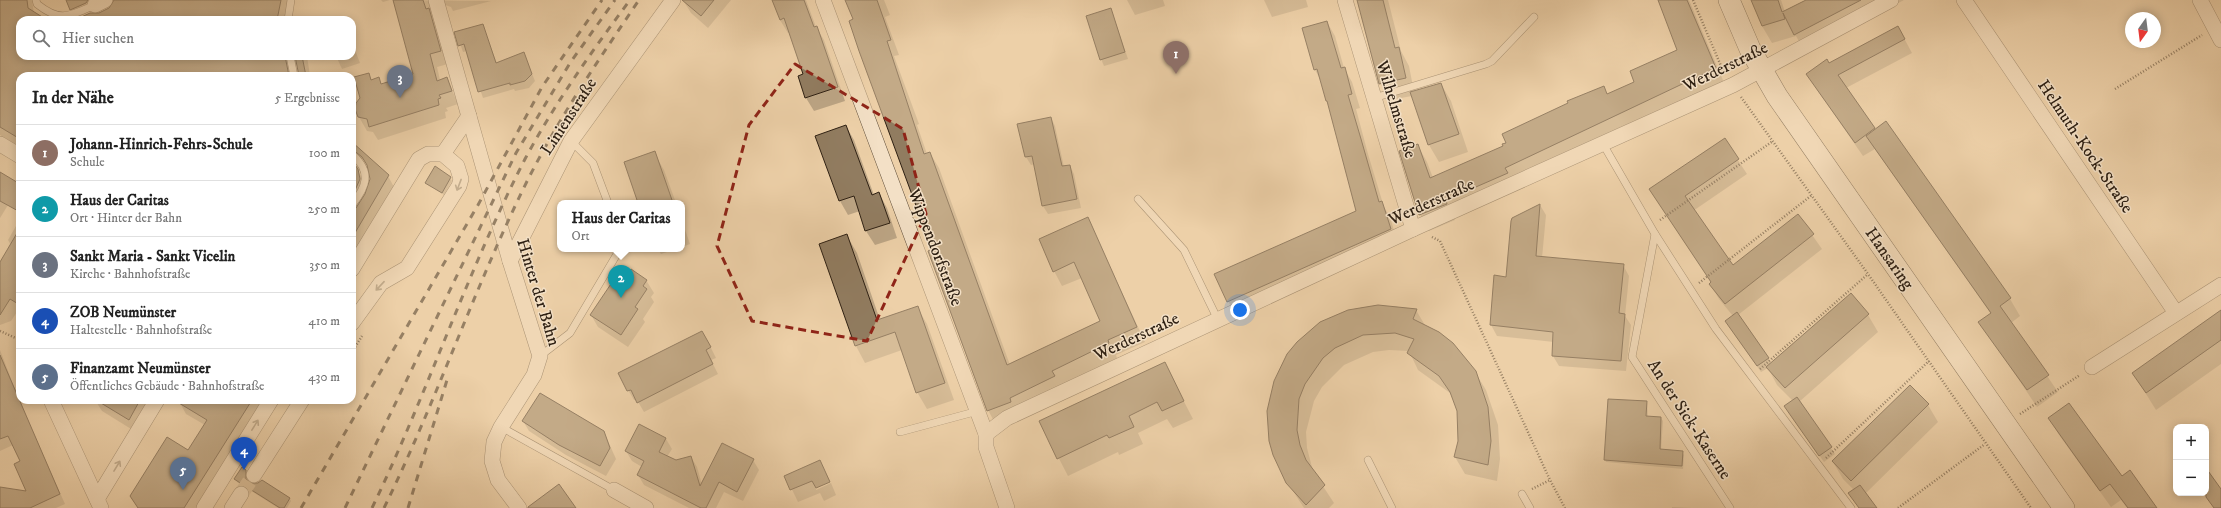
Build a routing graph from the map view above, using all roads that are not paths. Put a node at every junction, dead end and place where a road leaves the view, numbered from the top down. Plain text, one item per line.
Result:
1 (36, 0) edge
2 (290, 0) edge
3 (436, 0) edge
4 (673, 0) edge
5 (823, 0) edge
6 (1345, 0) edge
7 (1729, 0) edge
8 (1891, 0) edge
9 (1964, 0) edge
10 (2200, 0) edge
11 (100, 3) edge
12 (288, 16) edge
13 (1534, 17) dead end
14 (2218, 34) edge
15 (291, 60) edge
16 (1762, 71) junction
17 (293, 72) edge
18 (1374, 98) junction
19 (469, 116) junction
20 (571, 141) junction
21 (0, 144) edge
22 (1603, 144) junction
23 (16, 154) edge
24 (443, 154) junction
25 (356, 157) edge
26 (356, 199) edge
27 (1138, 199) dead end
28 (607, 200) edge
29 (1413, 229) junction
30 (1655, 234) junction
31 (618, 252) edge
32 (510, 261) junction
33 (356, 262) edge
34 (2221, 285) edge
35 (2176, 313) junction
36 (356, 317) edge
37 (1218, 320) junction
38 (540, 356) junction
39 (2092, 367) road end
40 (53, 404) edge
41 (155, 404) edge
42 (269, 404) edge
43 (299, 404) edge
44 (978, 412) junction
45 (501, 427) junction
46 (900, 432) dead end
47 (986, 434) junction
48 (1368, 460) dead end
49 (254, 475) tunnel mouth
50 (614, 490) joint
51 (241, 494) tunnel mouth
52 (1522, 494) dead end
53 (99, 503) edge
54 (204, 508) edge
55 (232, 508) edge
56 (519, 508) edge
57 (646, 508) edge
58 (1007, 508) edge
59 (1392, 508) edge
60 (1530, 508) edge
61 (1730, 508) edge
62 (1851, 508) edge
63 (2064, 508) edge

1 - 11 lane
2 - 12 lane
3 - 19 street, Hinter der Bahn
4 - 20 street, Linienstraße
5 - 44 street, Wippendorfstraße
6 - 18 street, Wilhelmstraße
7 - 16 main road, Hansaring
8 - 16 street, Werderstraße
9 - 35 street, Helmuth-Kock-Straße
10 - 14 street
13 - 18 lane
15 - 17 lane
16 - 22 street, Werderstraße
16 - 63 main road, Hansaring
18 - 29 street, Wilhelmstraße
19 - 24 street
19 - 32 street, Hinter der Bahn
20 - 28 lane
20 - 32 street, Linienstraße
21 - 23 street
22 - 29 street, Werderstraße
22 - 30 lane
24 - 33 street
24 -> 36 street
25 - 26 lane
27 - 37 lane
29 - 37 street, Werderstraße
30 - 61 lane, An der Sick-Kaserne
30 - 62 lane
31 - 38 lane
32 - 38 street, Hinter der Bahn
34 - 35 street
35 - 39 street
37 - 47 street, Werderstraße
38 - 45 street, Hinter der Bahn
40 - 53 street
53 -> 41 street
54 -> 42 street
43 - 49 street
44 - 46 lane
44 - 47 street, Wippendorfstraße
45 - 50 lane
45 - 56 street, Hinter der Bahn
47 - 58 street, Wippendorfstraße
48 - 59 lane
50 - 57 street
51 - 55 street
52 - 60 lane

